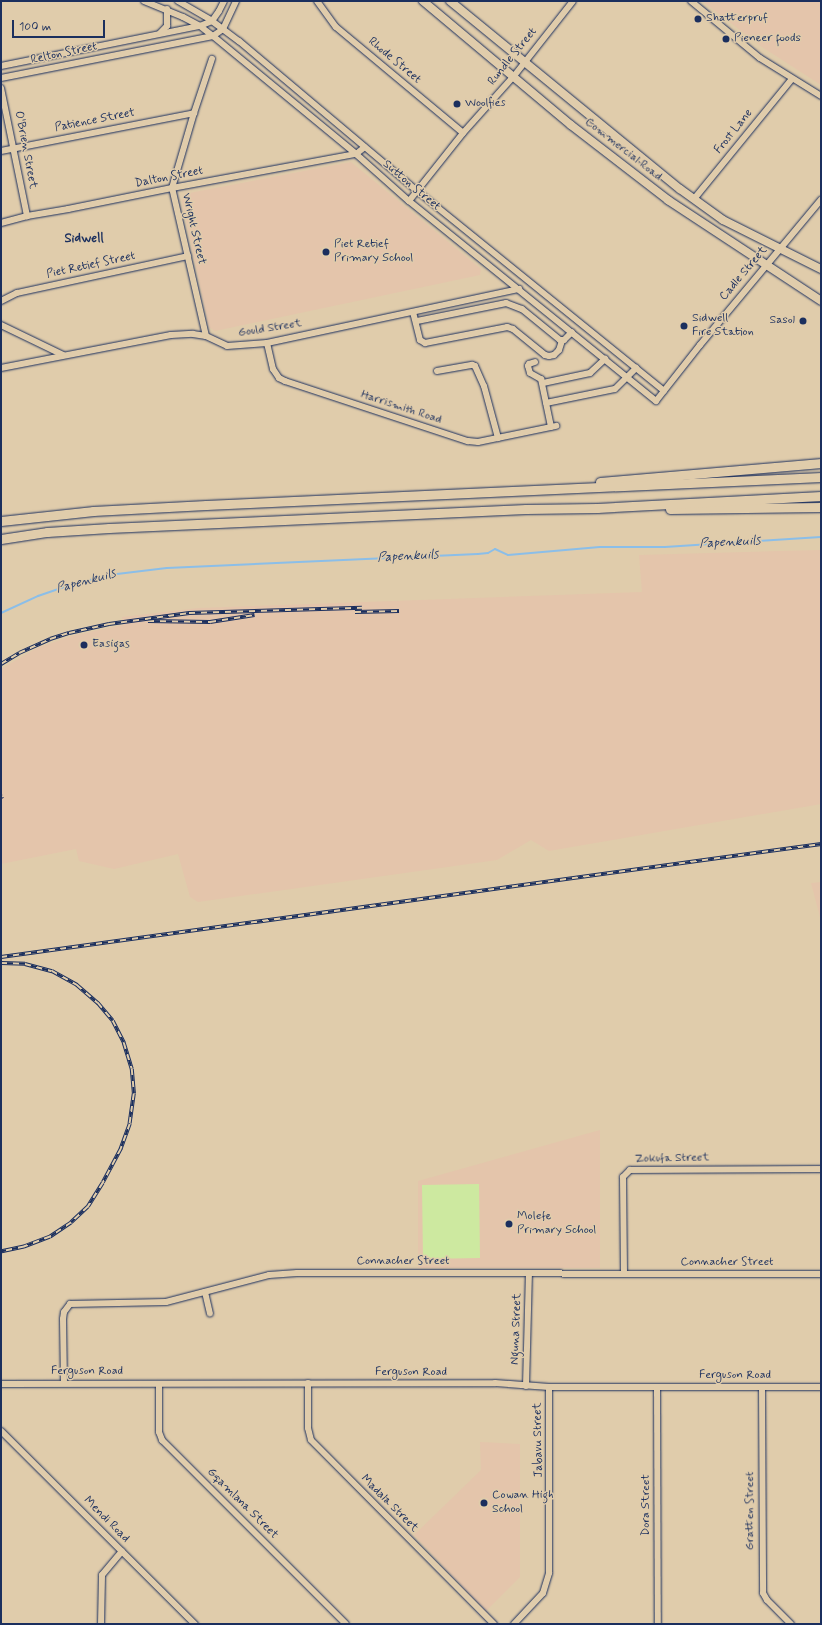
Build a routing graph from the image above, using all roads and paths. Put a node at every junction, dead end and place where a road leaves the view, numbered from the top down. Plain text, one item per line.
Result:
1 (144, 1) edge
2 (178, 1) edge
3 (224, 1) edge
4 (236, 1) edge
5 (317, 1) edge
6 (423, 1) edge
7 (450, 1) edge
8 (691, 1) edge
9 (569, 2) edge
10 (167, 9) junction
11 (212, 21) junction
12 (200, 26) junction
13 (223, 29) junction
14 (159, 34) junction
15 (213, 36) junction
16 (212, 59) dead end
17 (524, 62) junction
18 (1, 66) edge
19 (514, 76) junction
20 (1, 78) edge
21 (792, 79) junction
22 (1, 88) edge
23 (821, 96) edge
24 (194, 113) junction
25 (463, 133) junction
26 (356, 139) junction
27 (365, 147) junction
28 (14, 148) junction
29 (349, 148) junction
30 (1, 151) edge
31 (356, 154) junction
32 (341, 156) junction
33 (172, 188) junction
34 (416, 190) junction
35 (694, 198) junction
36 (409, 200) junction
37 (821, 200) edge
38 (26, 216) junction
39 (1, 222) edge
40 (780, 248) junction
41 (188, 256) junction
42 (502, 258) junction
43 (765, 266) junction
44 (493, 268) junction
45 (821, 269) edge
46 (519, 289) junction
47 (546, 294) junction
48 (1, 301) edge
49 (821, 301) edge
50 (538, 304) junction
51 (413, 312) junction
52 (417, 321) junction
53 (1, 325) edge
54 (572, 332) junction
55 (206, 336) junction
56 (562, 341) junction
57 (266, 343) junction
58 (63, 355) junction
59 (605, 359) junction
60 (535, 362) dead end
61 (1, 368) edge
62 (636, 368) junction
63 (437, 371) dead end
64 (628, 377) junction
65 (543, 383) junction
66 (664, 391) junction
67 (656, 400) joint
68 (546, 403) junction
69 (498, 438) junction
70 (821, 462) edge
71 (821, 477) edge
72 (529, 490) junction
73 (821, 496) edge
74 (821, 507) edge
75 (597, 508) junction
76 (1, 521) edge
77 (1, 539) edge
78 (821, 1169) edge
79 (530, 1273) junction
80 (624, 1273) junction
81 (821, 1274) edge
82 (205, 1292) junction
83 (210, 1313) dead end
84 (64, 1383) junction
85 (308, 1383) junction
86 (1, 1384) edge
87 (159, 1384) junction
88 (526, 1386) junction
89 (549, 1387) junction
90 (657, 1387) junction
91 (762, 1387) junction
92 (821, 1387) edge
93 (1, 1431) edge
94 (122, 1552) junction
95 (101, 1624) edge
96 (194, 1624) edge
97 (346, 1624) edge
98 (494, 1624) edge
99 (514, 1624) edge
100 (658, 1624) edge
101 (791, 1624) edge

1 - 10 street, Sutton Street
2 - 11 street, Sutton Street
3 - 11 street
4 - 13 street
5 - 25 street, Rhode Street
6 - 19 main road, Commercial Road
7 - 17 main road, Commercial Road
8 - 21 street
9 - 17 street, Rundle Street
10 - 12 street, Sutton Street
10 - 14 street
11 - 12 street, Relton Street
11 - 13 street, Sutton Street
12 - 14 street, Relton Street
12 - 15 street, Sutton Street
13 - 15 street, Relton Street
13 - 26 street, Sutton Street
14 - 18 street, Relton Street
15 - 20 street, Relton Street
15 - 29 street, Sutton Street
16 - 24 street, Wright Street
17 - 19 street, Rundle Street
17 - 35 main road, Commercial Road
19 - 25 street, Rundle Street
19 - 43 main road, Commercial Road
21 - 23 street
21 - 35 street, Frost Lane
22 - 28 street, O'Brien Street
24 - 28 street, Patience Street
24 - 33 street, Wright Street
25 - 34 street, Rundle Street
26 - 27 street, Sutton Street
26 - 29 street
27 - 31 street
27 - 34 street, Sutton Street
28 - 30 street, Patience Street
28 - 38 street, O'Brien Street
29 - 31 street, Sutton Street
29 - 32 street
31 - 32 street, Dalton Street
31 - 36 street, Sutton Street
32 - 33 street, Dalton Street
33 - 38 street, Dalton Street
33 - 41 street, Wright Street
34 - 36 street, Rundle Street
34 - 42 street, Sutton Street
35 - 40 main road, Commercial Road
36 - 44 street, Sutton Street
37 - 40 street, Cadle Street
38 - 39 street, Dalton Street
40 - 43 street, Cadle Street
40 - 45 main road, Commercial Road
41 - 48 street, Piet Retief Street
41 - 55 street, Wright Street
42 - 44 street
42 - 47 street, Sutton Street
43 - 49 main road, Commercial Road
43 - 66 street, Cadle Street
44 - 46 street, Sutton Street
46 - 50 street, Sutton Street
46 - 51 street, Gould Street
47 - 50 street
47 - 62 street, Sutton Street
50 - 54 street, Sutton Street
51 - 52 street
51 - 57 street, Gould Street
52 - 56 street
52 - 56 street
53 - 58 street
54 - 56 street
54 - 59 street, Sutton Street
55 - 57 street, Gould Street
55 - 58 street, Gould Street
57 - 69 street, Harrismith Road
58 - 61 street, Gould Street
59 - 64 street, Sutton Street
59 - 65 street
60 - 65 street
62 - 64 street
62 - 66 street, Sutton Street
63 - 69 street
64 - 67 street, Sutton Street
64 - 68 street
65 - 68 street
66 - 67 street, Cadle Street
68 - 69 street, Harrismith Road
70 - 72 highway
71 - 72 highway
72 - 76 highway
73 - 75 highway
74 - 75 highway
75 - 77 highway
78 - 80 street, Zokufa Street
79 - 80 street, Connacher Street
79 - 82 street, Connacher Street
79 - 88 street, Nguna Street
80 - 81 street, Connacher Street
82 - 83 street
82 - 84 street, Connacher Street
84 - 86 street, Ferguson Road
84 - 87 street, Ferguson Road
85 - 87 street, Ferguson Road
85 - 88 street, Ferguson Road
85 - 98 street, Madala Street
87 - 97 street, Gqamlana Street
88 - 89 street, Ferguson Road
89 - 90 street, Ferguson Road
89 - 99 street, Jabavu Street
90 - 91 street, Ferguson Road
90 - 100 street, Dora Street
91 - 92 street, Ferguson Road
91 - 101 street, Gratten Street
93 - 94 street, Mendi Road
94 - 95 street
94 - 96 street, Mendi Road

